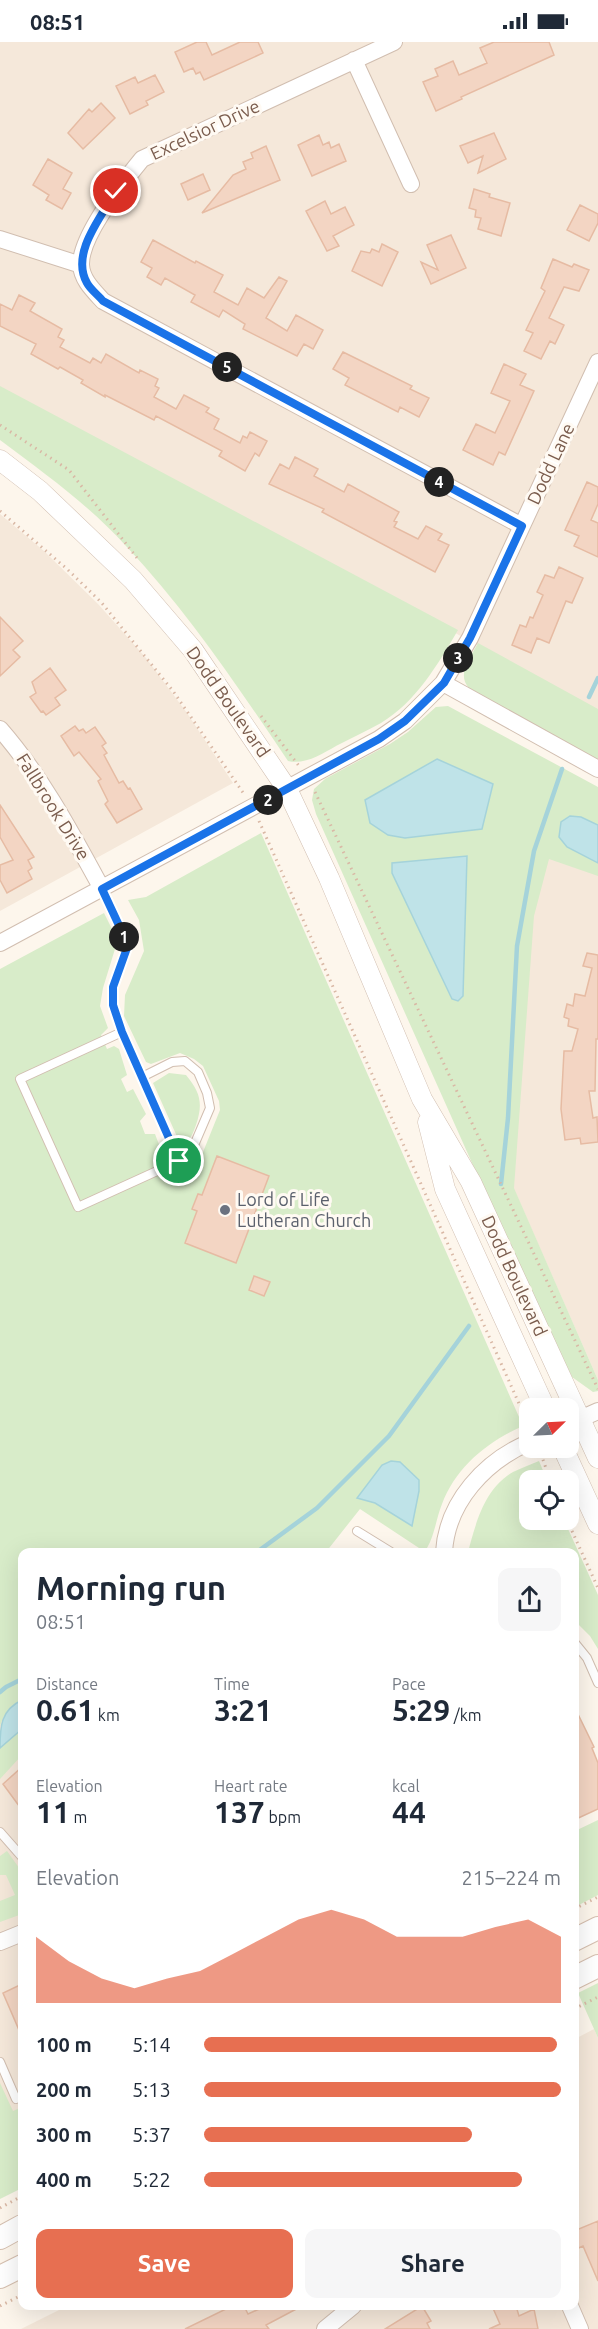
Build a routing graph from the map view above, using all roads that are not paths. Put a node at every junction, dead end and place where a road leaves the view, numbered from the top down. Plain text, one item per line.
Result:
1 (394, 42) edge
2 (354, 60) junction
3 (411, 184) dead end
4 (0, 239) edge
5 (81, 265) junction
6 (598, 362) edge
7 (0, 460) edge
8 (522, 526) junction
9 (444, 683) junction
10 (0, 729) edge
11 (598, 769) edge
12 (287, 789) junction
13 (102, 889) junction
14 (0, 943) edge
15 (122, 1032) junction
16 (142, 1077) junction
17 (422, 1099) junction
18 (179, 1161) junction
19 (540, 1398) edge
20 (589, 1415) edge
21 (519, 1448) edge
22 (568, 1458) edge
23 (598, 1458) edge
24 (598, 1524) edge
25 (357, 1531) dead end
26 (385, 1548) edge
27 (444, 1548) edge
28 (579, 1648) edge
29 (598, 1683) edge
30 (0, 1832) edge
31 (18, 1852) edge
32 (598, 1929) edge
33 (18, 1934) edge
34 (579, 1938) edge
35 (0, 1942) edge
36 (598, 1966) edge
37 (579, 1976) edge
38 (0, 2062) edge
39 (16, 2098) dead end
40 (18, 2228) edge
41 (0, 2238) edge
42 (18, 2268) edge
43 (0, 2277) edge
44 (348, 2310) edge
45 (572, 2310) edge
46 (325, 2329) edge
47 (580, 2329) edge

1 - 2 street, Excelsior Drive
2 - 3 street
2 - 5 street, Excelsior Drive
4 - 5 street
5 - 8 street
6 - 8 street, Dodd Lane
7 - 12 street, Dodd Boulevard
8 - 9 street, Dodd Lane
9 - 11 street
9 - 12 street, Dodd Lane
10 - 13 street, Fallbrook Drive
12 - 13 street, Dodd Lane
12 - 17 street, Dodd Boulevard
13 - 14 street, Dodd Lane
13 - 15 lane
15 - 16 lane
15 - 18 lane
16 - 18 lane
16 - 18 lane
17 - 19 street, Dodd Boulevard
17 - 20 street, Dodd Boulevard
20 - 23 street, Dodd Boulevard
21 - 27 street
22 - 24 street
25 - 26 lane
28 - 29 lane
30 - 31 lane
32 - 34 main road
33 - 35 street
36 - 37 main road
38 - 39 lane
40 - 41 main road
42 - 43 main road
44 - 46 street
45 - 47 street

